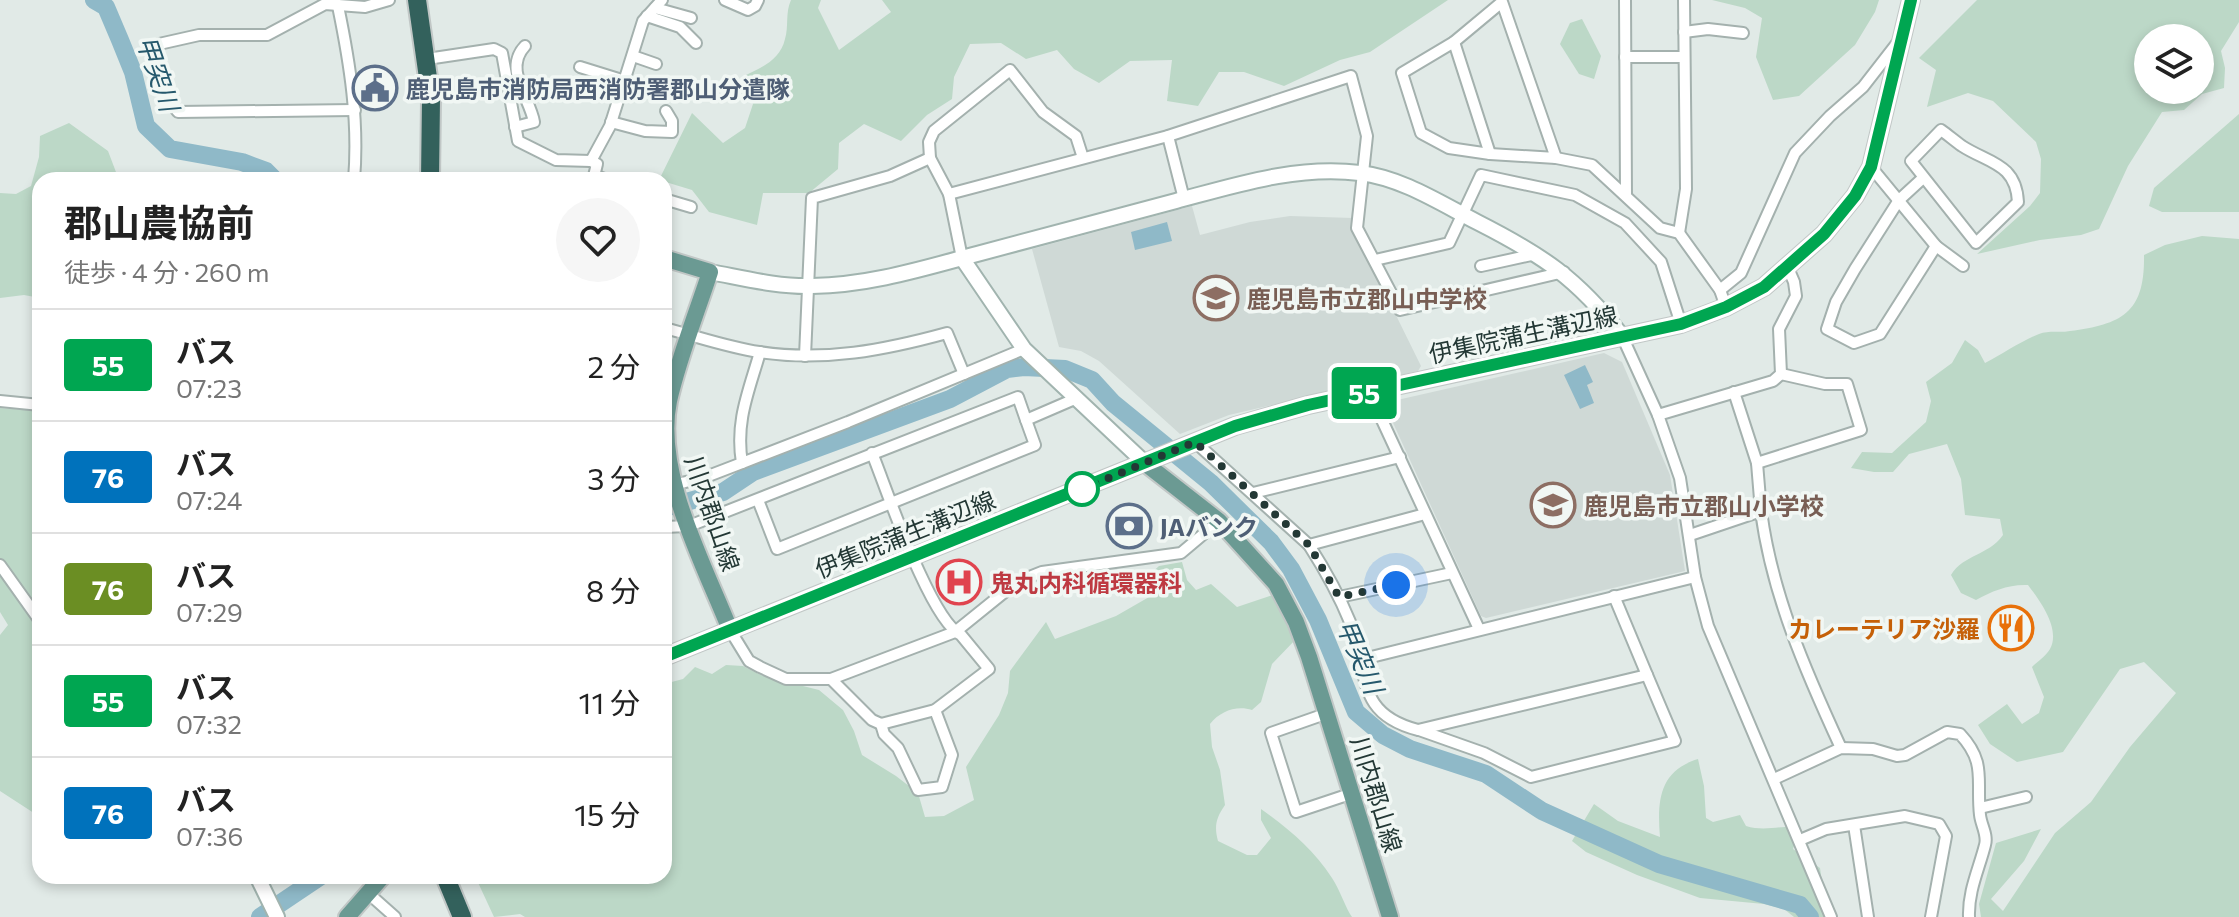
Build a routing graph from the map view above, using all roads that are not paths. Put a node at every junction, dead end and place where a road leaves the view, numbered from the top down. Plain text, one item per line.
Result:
1 (389, 0) edge
2 (417, 0) edge
3 (725, 0) edge
4 (758, 0) edge
5 (1625, 0) edge
6 (1684, 0) edge
7 (1911, 0) edge
8 (1503, 1) edge
9 (336, 3) edge
10 (655, 8) edge
11 (691, 18) dead end
12 (1684, 32) junction
13 (1743, 33) dead end
14 (1902, 38) junction
15 (1454, 42) junction
16 (696, 43) dead end
17 (525, 46) dead end
18 (633, 56) junction
19 (1625, 57) junction
20 (1684, 57) junction
21 (427, 59) junction
22 (656, 64) dead end
23 (580, 67) dead end
24 (625, 81) junction
25 (355, 110) junction
26 (666, 111) dead end
27 (611, 122) junction
28 (515, 127) junction
29 (1168, 136) junction
30 (1490, 154) junction
31 (930, 158) junction
32 (1083, 158) junction
33 (1556, 158) junction
34 (591, 161) junction
35 (1871, 167) junction
36 (355, 172) edge
37 (430, 172) edge
38 (595, 172) edge
39 (1363, 173) junction
40 (1923, 178) junction
41 (949, 194) junction
42 (1626, 195) junction
43 (1184, 199) junction
44 (1899, 200) junction
45 (672, 201) edge
46 (691, 207) dead end
47 (1461, 214) junction
48 (1679, 233) junction
49 (1936, 246) junction
50 (1536, 254) junction
51 (962, 258) junction
52 (672, 260) edge
53 (1375, 260) junction
54 (1481, 266) dead end
55 (1963, 266) dead end
56 (1788, 268) junction
57 (710, 272) junction
58 (1564, 272) junction
59 (807, 286) junction
60 (1720, 290) junction
61 (1726, 307) junction
62 (1681, 324) junction
63 (672, 330) edge
64 (688, 334) junction
65 (1622, 336) junction
66 (1024, 349) junction
67 (760, 352) junction
68 (805, 356) junction
69 (964, 374) junction
70 (1781, 374) junction
71 (672, 392) edge
72 (1369, 392) junction
73 (1734, 392) junction
74 (1077, 398) junction
75 (0, 401) edge
76 (32, 404) edge
77 (1658, 415) junction
78 (1026, 420) junction
79 (1193, 442) junction
80 (872, 453) junction
81 (1400, 457) junction
82 (742, 463) junction
83 (1757, 463) junction
84 (1146, 464) junction
85 (672, 488) edge
86 (672, 490) edge
87 (1253, 493) junction
88 (758, 500) junction
89 (891, 502) junction
90 (1761, 511) junction
91 (1425, 514) junction
92 (1219, 521) junction
93 (688, 523) junction
94 (672, 526) edge
95 (1690, 535) junction
96 (1309, 545) junction
97 (914, 556) junction
98 (0, 565) edge
99 (1452, 573) junction
100 (1695, 577) junction
101 (1614, 596) junction
102 (1339, 597) junction
103 (32, 610) edge
104 (1479, 629) junction
105 (730, 630) junction
106 (955, 632) junction
107 (672, 654) edge
108 (1359, 660) junction
109 (1647, 675) junction
110 (831, 679) junction
111 (935, 710) junction
112 (1328, 713) junction
113 (881, 724) junction
114 (1418, 730) junction
115 (1841, 748) junction
116 (1774, 779) junction
117 (1350, 794) junction
118 (2026, 797) dead end
119 (1980, 808) junction
120 (1854, 825) junction
121 (1800, 840) junction
122 (261, 884) edge
123 (376, 884) edge
124 (448, 884) edge
125 (368, 893) junction
126 (277, 917) edge
127 (347, 917) edge
128 (395, 917) edge
129 (462, 917) edge
130 (1390, 917) edge
131 (1831, 917) edge
132 (1868, 917) edge
133 (1931, 917) edge
134 (1969, 917) edge

1 - 9 street
2 - 21 highway
3 - 4 street
5 - 19 street
6 - 12 street
7 - 14 main road, 伊集院蒲生溝辺線
8 - 15 street
8 - 33 street
9 - 25 street
9 - 25 street
10 - 11 street
10 - 16 street
10 - 18 street
12 - 13 street
12 - 20 street
14 - 35 main road, 伊集院蒲生溝辺線
14 - 60 street
15 - 30 street
15 - 30 street
17 - 28 street
18 - 22 street
18 - 24 street
19 - 20 street
19 - 42 street
20 - 48 street
21 - 28 street
21 - 37 highway
23 - 24 street
24 - 27 street
25 - 36 street
26 - 27 street
27 - 34 street
28 - 34 street
29 - 32 street
29 - 39 street
29 - 43 street
30 - 33 street
31 - 32 street
31 - 41 street
31 - 59 street
32 - 41 street
33 - 42 street
34 - 38 street
35 - 44 street
35 - 56 main road, 伊集院蒲生溝辺線
39 - 43 street
39 - 47 street
39 - 53 street
40 - 40 street
40 - 44 street
41 - 51 street
42 - 48 street
43 - 51 street
44 - 49 street
44 - 49 street
45 - 46 street
47 - 50 street
47 - 53 street
47 - 62 street
48 - 60 street
49 - 55 street
50 - 54 street
50 - 58 street
51 - 59 street
51 - 66 street
52 - 57 main road
53 - 58 street
56 - 61 main road, 伊集院蒲生溝辺線
56 - 70 street
57 - 59 street
57 - 64 main road, 川内郡山線
58 - 65 street
59 - 68 street
60 - 61 street
61 - 62 main road, 伊集院蒲生溝辺線
62 - 65 main road, 伊集院蒲生溝辺線
63 - 64 street
64 - 67 street
64 - 71 main road, 川内郡山線
65 - 72 main road, 伊集院蒲生溝辺線
65 - 77 street
66 - 69 street
66 - 74 street
67 - 68 street
67 - 82 street
68 - 69 street
69 - 82 street
70 - 73 street
70 - 83 street
72 - 79 main road, 伊集院蒲生溝辺線
72 - 81 street
73 - 77 street
73 - 83 street
74 - 78 street
74 - 84 street
75 - 76 street
77 - 95 street
78 - 80 street
78 - 89 street
79 - 84 main road, 伊集院蒲生溝辺線
79 - 87 street
80 - 88 street
80 - 89 street
81 - 87 street
81 - 91 street
82 - 85 street
83 - 90 street
84 - 92 main road, 川内郡山線
84 - 97 main road, 伊集院蒲生溝辺線
86 - 93 main road, 川内郡山線
87 - 96 street
88 - 89 street
88 - 93 street
89 - 97 street
90 - 95 street
90 - 115 street
91 - 96 street
91 - 99 street
92 - 106 street
92 - 112 main road, 川内郡山線
93 - 94 street
93 - 105 main road, 川内郡山線
95 - 100 street
96 - 102 street
97 - 105 main road, 伊集院蒲生溝辺線
97 - 106 street
98 - 103 street
99 - 102 street
99 - 104 street
100 - 101 street
100 - 116 street
101 - 104 street
101 - 109 street
102 - 108 street
104 - 108 street
105 - 107 main road, 伊集院蒲生溝辺線
105 - 110 street
106 - 110 street
106 - 111 street
108 - 114 street
109 - 114 street
109 - 114 street
110 - 113 street
111 - 113 street
111 - 113 street
112 - 117 main road, 川内郡山線
112 - 117 street
115 - 116 street
115 - 119 street
116 - 121 street
117 - 130 main road, 川内郡山線
118 - 119 street
119 - 134 street
120 - 121 street
120 - 132 street
120 - 133 street
121 - 131 street
122 - 126 street
123 - 125 main road
124 - 129 highway
125 - 127 main road
125 - 128 street

